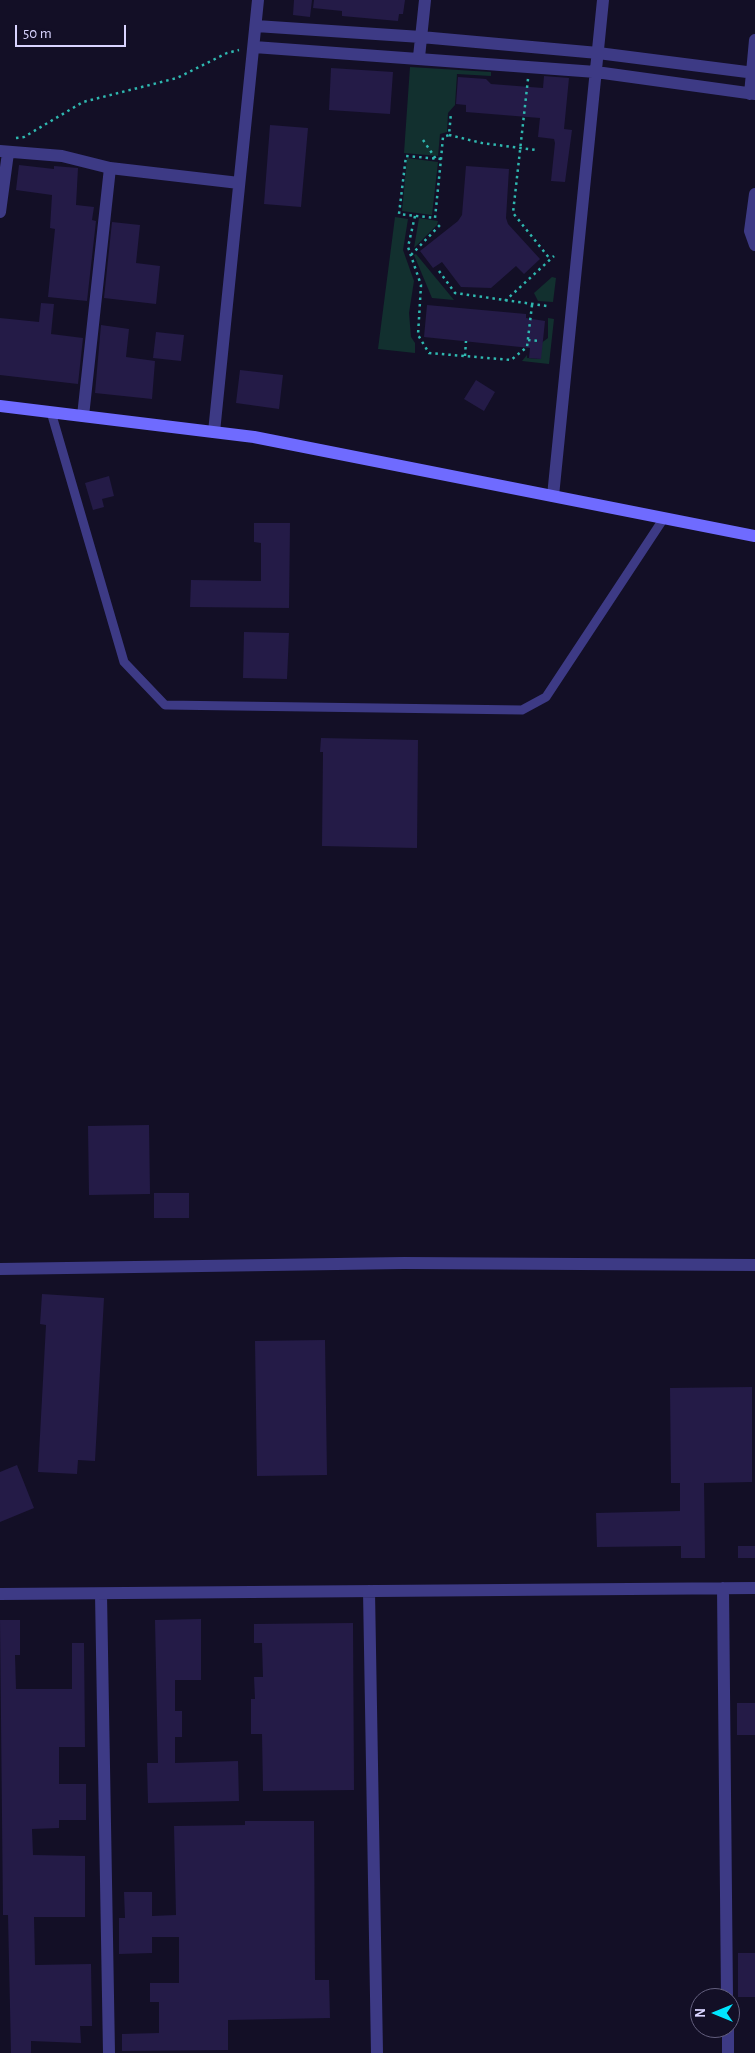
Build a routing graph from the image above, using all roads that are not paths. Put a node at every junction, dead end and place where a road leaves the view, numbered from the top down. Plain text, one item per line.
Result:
1 (258, 0) edge
2 (425, 0) edge
3 (603, 0) edge
4 (256, 26) junction
5 (421, 37) junction
6 (755, 40) edge
7 (254, 46) junction
8 (598, 53) junction
9 (419, 57) junction
10 (596, 72) junction
11 (753, 73) edge
12 (752, 94) edge
13 (4, 152) edge
14 (110, 168) junction
15 (239, 183) junction
16 (755, 194) edge
17 (0, 212) edge
18 (755, 245) edge
19 (0, 406) edge
20 (51, 412) junction
21 (83, 416) junction
22 (214, 432) junction
23 (553, 496) junction
24 (664, 518) junction
25 (755, 536) edge
26 (755, 1265) edge
27 (0, 1269) edge
28 (723, 1588) junction
29 (755, 1588) edge
30 (369, 1592) junction
31 (0, 1594) edge
32 (101, 1594) junction
33 (728, 1988) edge
34 (728, 2038) edge
35 (108, 2053) edge
36 (376, 2053) edge
37 (728, 2053) edge

1 - 4 street
2 - 5 street
3 - 8 street
4 - 5 street
4 - 7 street
5 - 8 street
5 - 9 street
6 - 11 street
7 - 9 street
7 - 15 street
8 - 10 street
8 - 11 street
9 - 10 street
10 - 12 street
10 - 23 street
11 - 12 street
13 - 14 street
13 - 17 street
14 - 15 street
14 - 21 street
15 - 22 street
16 - 18 street
19 - 20 street
20 - 21 street
20 - 24 lane
21 - 22 street
22 - 23 street
23 - 24 street
24 - 25 street
26 - 27 street
28 - 29 street
28 - 30 street
28 - 33 street
30 - 32 street
30 - 36 street
31 - 32 street
32 - 35 street
34 - 37 street

